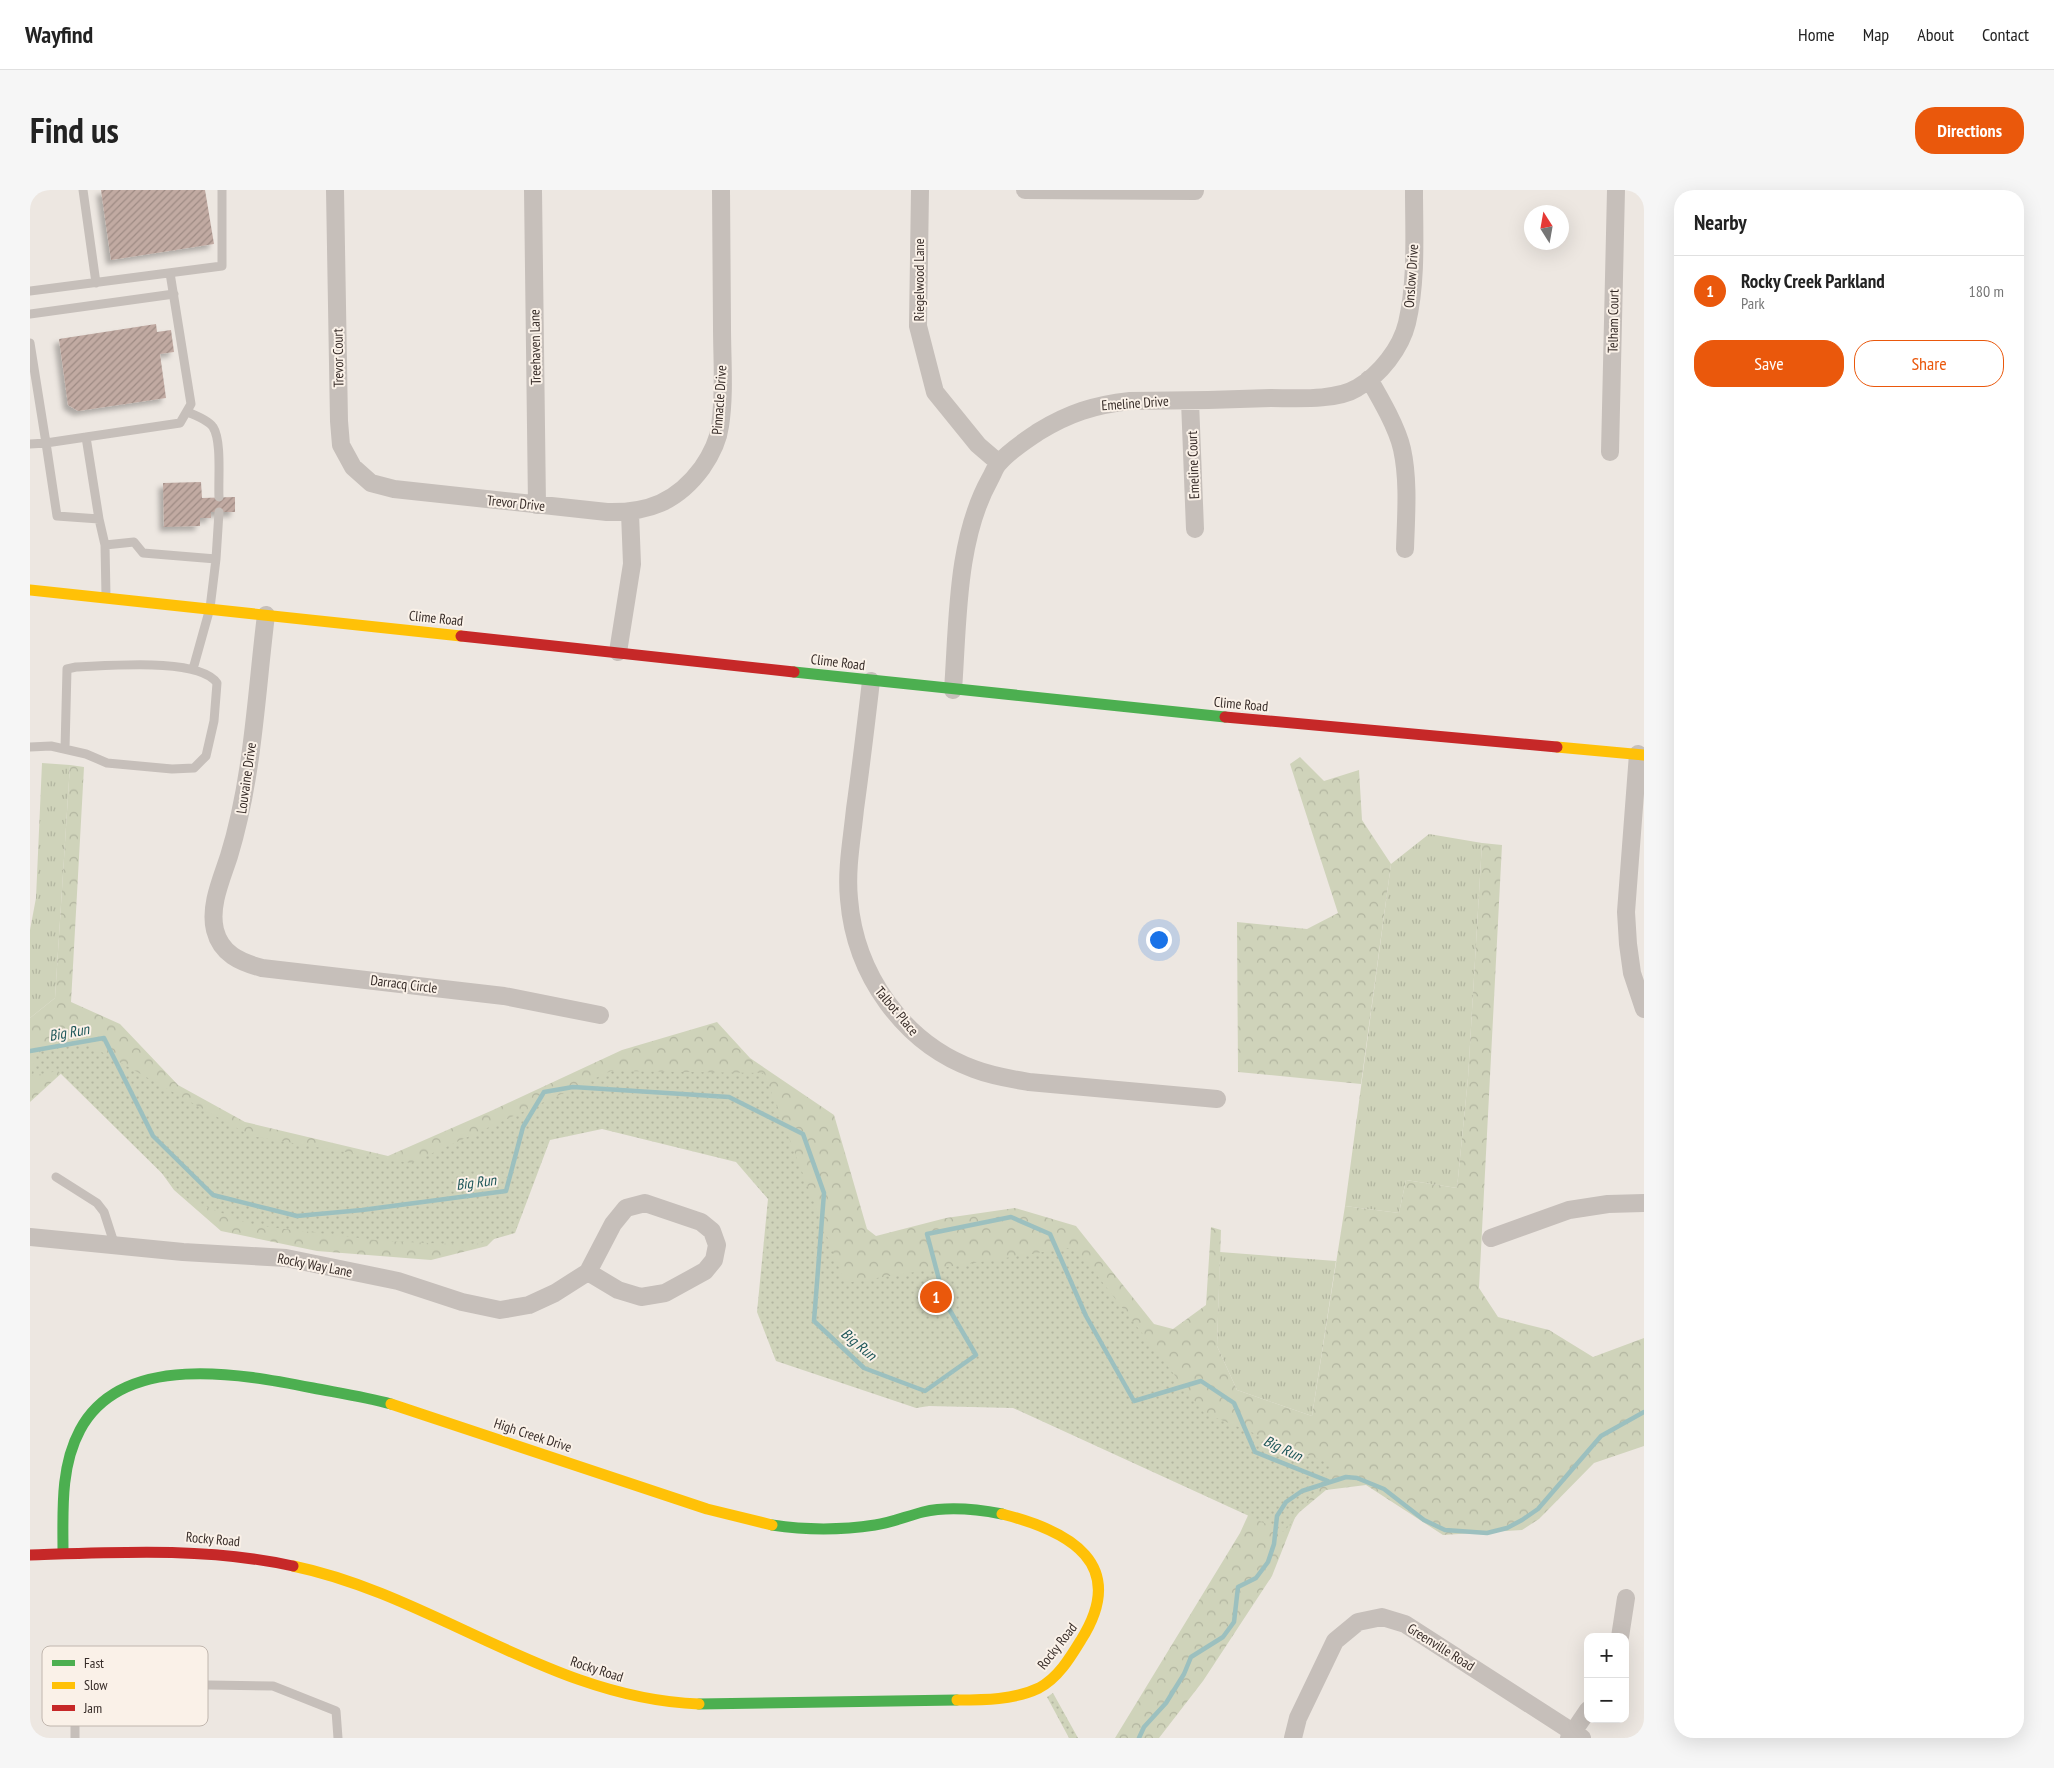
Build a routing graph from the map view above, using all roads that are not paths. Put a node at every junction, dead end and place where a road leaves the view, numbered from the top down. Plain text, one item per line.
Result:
1 (83, 190) edge
2 (222, 190) edge
3 (335, 190) edge
4 (533, 190) edge
5 (721, 190) edge
6 (920, 190) edge
7 (1025, 190) edge
8 (1414, 190) edge
9 (1616, 190) edge
10 (1195, 191) edge
11 (170, 273) junction
12 (96, 282) junction
13 (30, 291) edge
14 (174, 294) junction
15 (30, 314) edge
16 (30, 343) edge
17 (1369, 379) junction
18 (1190, 401) junction
19 (187, 412) junction
20 (86, 436) junction
21 (46, 442) junction
22 (30, 444) edge
23 (1610, 452) dead end
24 (999, 463) junction
25 (403, 490) joint
26 (219, 497) dead end
27 (537, 505) junction
28 (219, 512) dead end
29 (630, 513) junction
30 (99, 519) junction
31 (1195, 529) dead end
32 (105, 545) junction
33 (1405, 549) dead end
34 (216, 559) junction
35 (30, 590) edge
36 (106, 598) junction
37 (210, 608) junction
38 (266, 615) junction
39 (618, 652) junction
40 (193, 670) junction
41 (871, 681) junction
42 (953, 690) junction
43 (30, 747) edge
44 (65, 749) junction
45 (1641, 754) edge
46 (217, 939) joint
47 (1644, 1009) edge
48 (600, 1015) dead end
49 (1217, 1099) dead end
50 (56, 1177) dead end
51 (1644, 1203) edge
52 (30, 1237) edge
53 (1491, 1238) dead end
54 (115, 1246) junction
55 (588, 1272) junction
56 (63, 1553) junction
57 (30, 1554) edge
58 (1096, 1574) joint
59 (1626, 1598) dead end
60 (1621, 1633) edge
61 (208, 1685) edge
62 (1584, 1717) edge
63 (1574, 1736) edge
64 (338, 1738) edge
65 (1293, 1738) edge

1 - 12 lane
2 - 11 lane
3 - 25 street, Trevor Court
4 - 27 street, Treehaven Lane
5 - 29 street, Pinnacle Drive
6 - 24 street, Riegelwood Lane
7 - 10 street
8 - 17 street, Onslow Drive
9 - 23 street, Telham Court
11 - 12 lane
11 - 14 lane
12 - 13 lane
14 - 15 lane
14 - 19 lane
16 - 21 lane
17 - 18 street, Emeline Drive
17 - 33 street
18 - 24 street, Emeline Drive
18 - 31 street, Emeline Court
19 - 20 lane
19 - 26 lane
20 - 21 lane
20 - 30 lane
21 - 22 lane
21 - 30 lane
24 - 42 street, Emeline Drive
25 - 27 street, Trevor Drive
27 - 29 street, Trevor Drive
28 - 34 lane
29 - 39 street
30 - 32 lane
32 - 34 lane
32 - 36 lane
34 - 37 lane
35 - 36 street, Clime Road
36 - 37 street, Clime Road
37 - 38 street, Clime Road
37 - 40 lane
38 - 39 street, Clime Road
38 - 46 street, Louvaine Drive
39 - 41 street, Clime Road
40 - 44 lane
40 - 44 lane
41 - 42 street, Clime Road
41 - 49 street, Talbot Place
42 - 45 street, Clime Road
43 - 44 lane
45 - 47 street
46 - 48 street, Darracq Circle
50 - 54 lane
51 - 53 street
52 - 54 street, Rocky Way Lane
54 - 55 street, Rocky Way Lane
55 - 55 street, Rocky Way Lane
56 - 57 street, Rocky Road
56 - 58 street, Rocky Road
56 - 58 street, High Creek Drive
59 - 60 street
61 - 64 lane
62 - 63 street
63 - 65 street, Greenville Road

